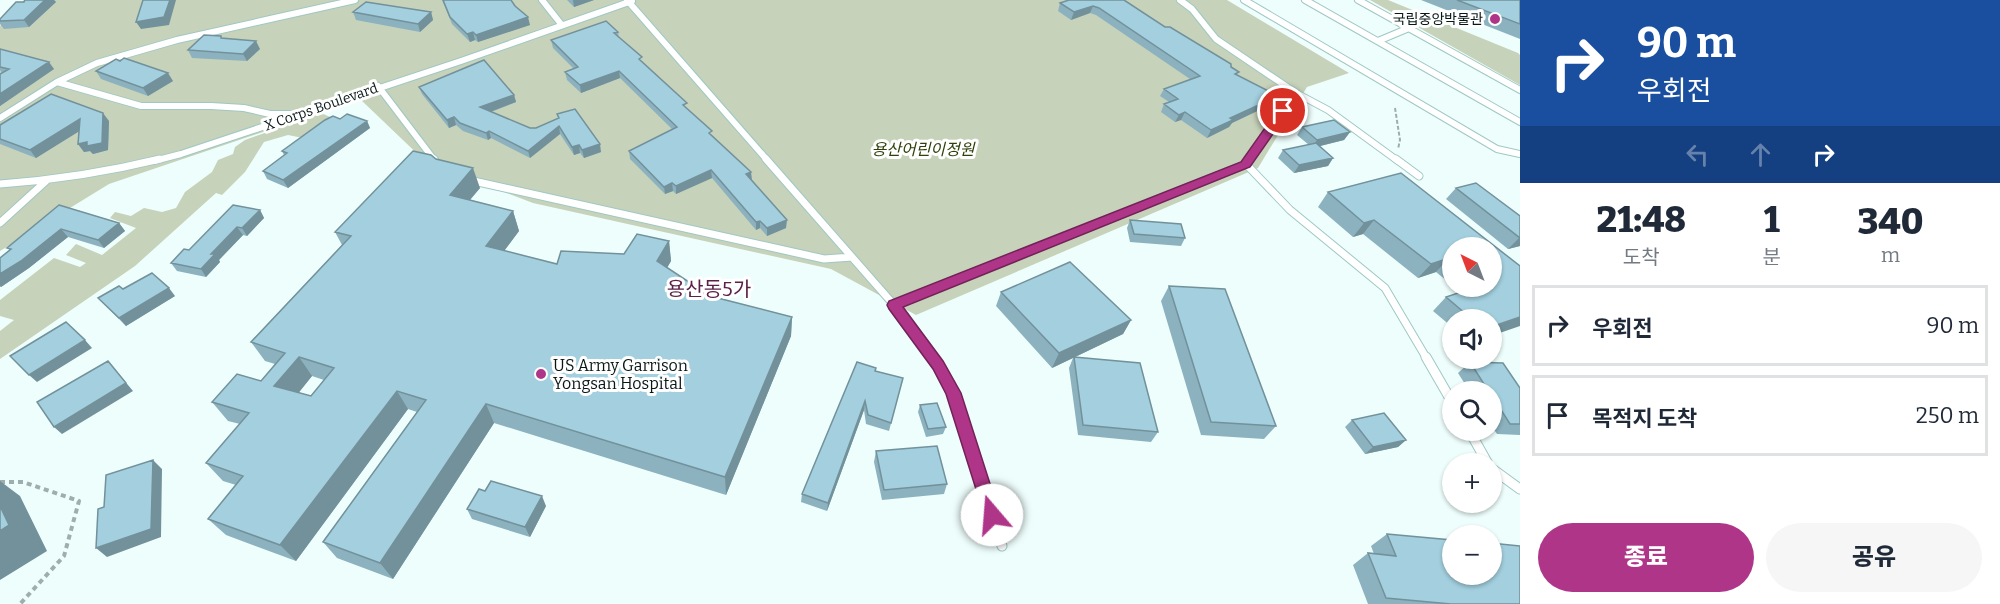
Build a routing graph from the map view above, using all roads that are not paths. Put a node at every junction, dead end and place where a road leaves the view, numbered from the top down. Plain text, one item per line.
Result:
1 (354, 0) edge
2 (542, 0) edge
3 (1180, 0) edge
4 (1244, 0) edge
5 (1305, 0) edge
6 (1358, 0) edge
7 (630, 1) edge
8 (561, 24) junction
9 (1409, 28) junction
10 (1378, 41) junction
11 (57, 82) junction
12 (378, 87) junction
13 (1520, 90) edge
14 (1296, 93) junction
15 (303, 114) junction
16 (0, 118) edge
17 (1520, 122) edge
18 (1520, 154) edge
19 (1246, 164) junction
20 (440, 167) edge
21 (456, 176) edge
22 (1419, 176) dead end
23 (46, 181) junction
24 (0, 183) edge
25 (0, 223) edge
26 (852, 257) junction
27 (894, 305) junction
28 (1442, 385) edge
29 (1502, 476) edge
30 (1520, 489) edge
31 (1002, 546) dead end

1 - 11 lane
2 - 8 lane
3 - 14 lane
4 - 18 lane
5 - 10 lane
6 - 9 lane
7 - 8 lane, X Corps Boulevard
7 - 26 lane
8 - 12 lane, X Corps Boulevard
9 - 10 lane
9 - 13 lane
10 - 17 lane
11 - 15 lane
11 - 16 lane
12 - 15 lane, X Corps Boulevard
12 - 20 lane
14 - 19 lane
14 - 22 lane
15 - 23 lane, X Corps Boulevard
19 - 27 lane
19 - 28 lane
21 - 26 lane
23 - 24 lane, X Corps Boulevard
23 - 25 lane
26 - 27 lane
27 - 31 lane
29 - 30 lane

